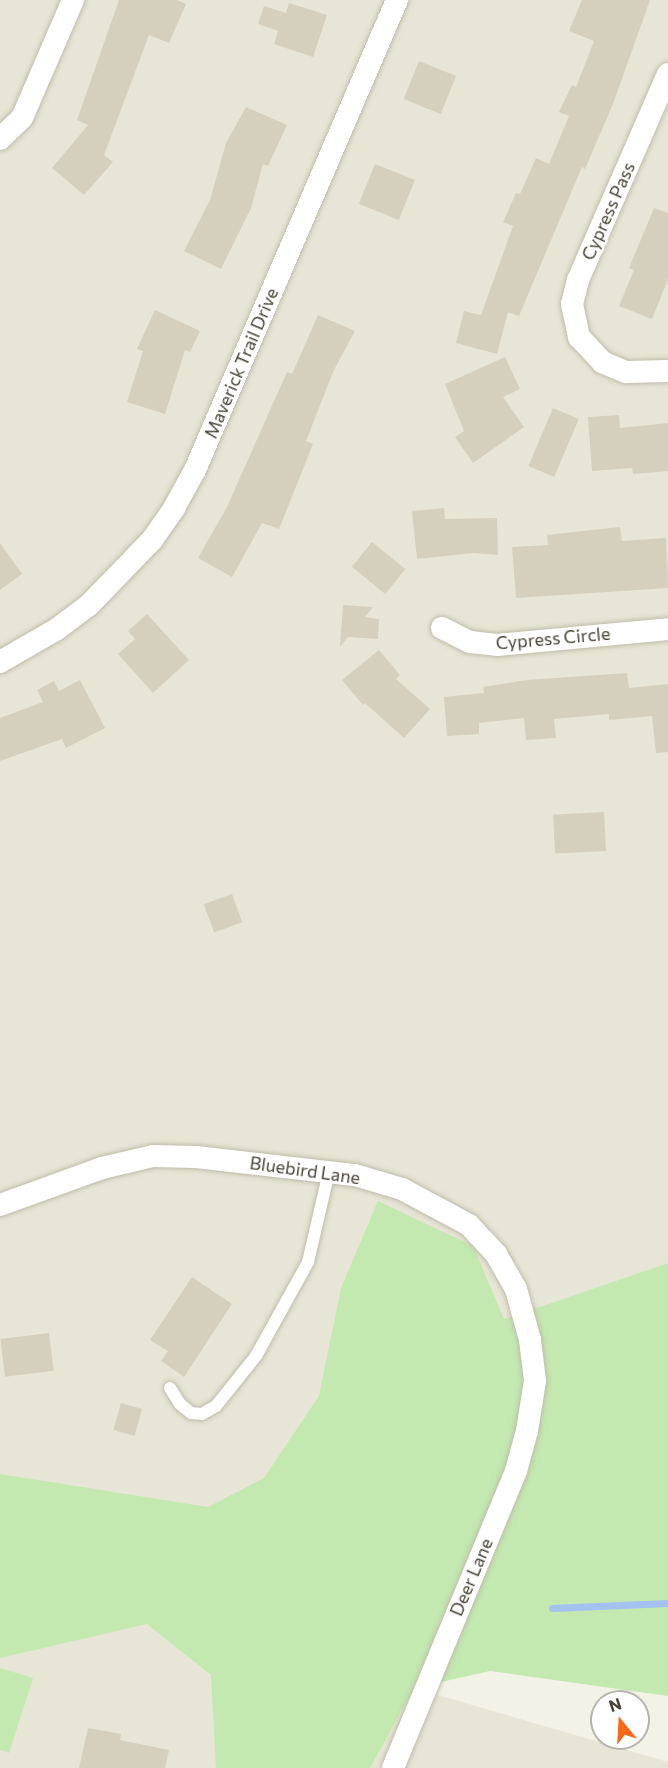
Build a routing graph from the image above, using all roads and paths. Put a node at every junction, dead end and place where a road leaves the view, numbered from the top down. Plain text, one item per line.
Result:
1 (72, 0) edge
2 (397, 0) edge
3 (668, 74) edge
4 (0, 139) edge
5 (668, 371) edge
6 (442, 627) dead end
7 (668, 628) edge
8 (0, 662) edge
9 (329, 1172) junction
10 (0, 1205) edge
11 (535, 1381) joint
12 (170, 1388) dead end
13 (393, 1768) edge

1 - 4 street
2 - 8 street, Maverick Trail Drive
3 - 5 street, Cypress Pass
6 - 7 street, Cypress Circle
9 - 10 street, Bluebird Lane
9 - 11 street, Bluebird Lane
9 - 12 lane
11 - 13 street, Deer Lane

